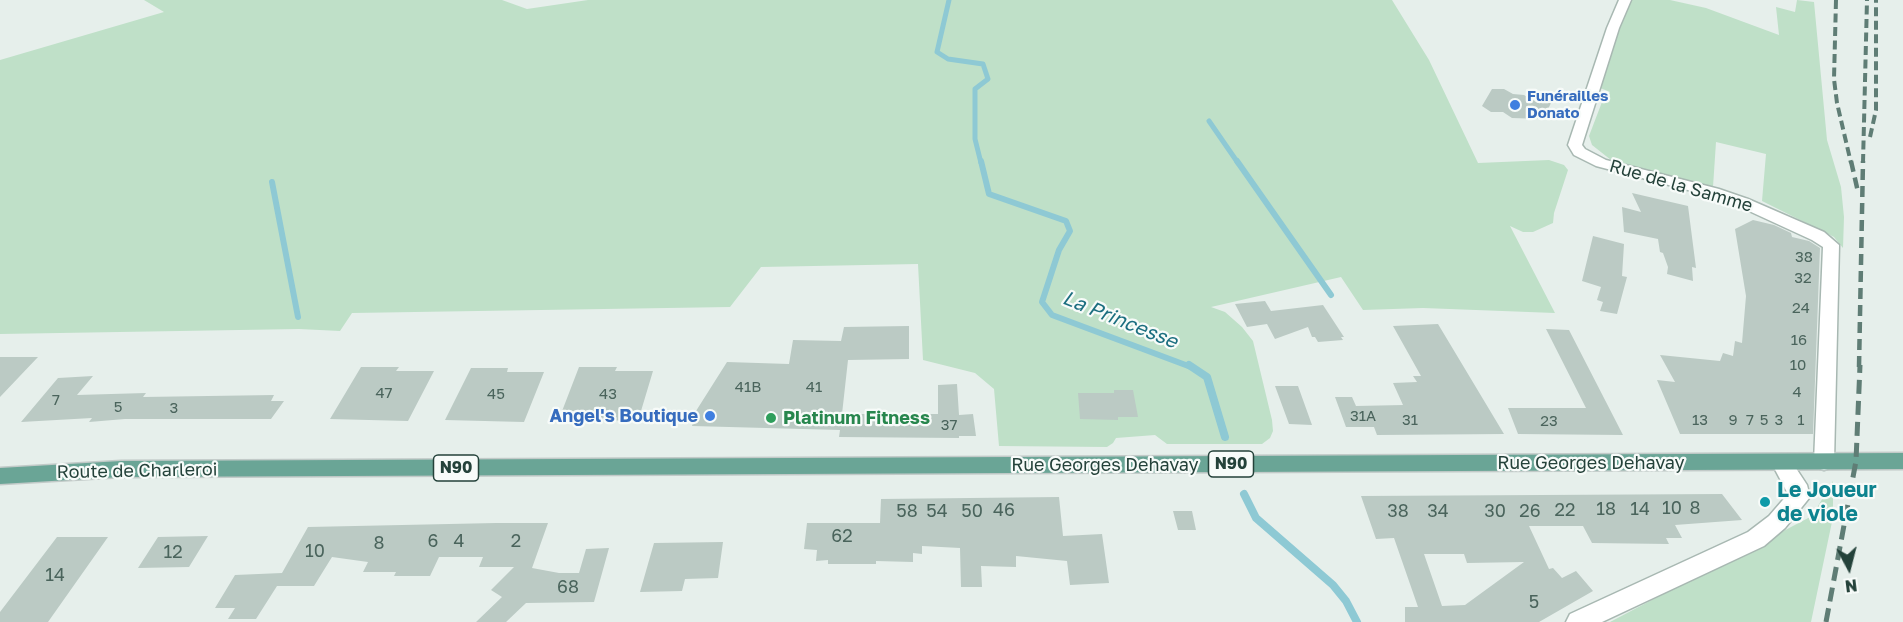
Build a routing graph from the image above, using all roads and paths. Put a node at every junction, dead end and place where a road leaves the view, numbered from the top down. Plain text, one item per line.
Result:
1 (1625, 0) edge
2 (1903, 461) edge
3 (1781, 462) junction
4 (1824, 462) junction
5 (0, 466) edge
6 (121, 469) junction
7 (273, 469) joint
8 (0, 476) edge
9 (1578, 622) edge

1 - 4 street, Rue de la Samme
2 - 4 main road, N90
3 - 4 main road, Rue Georges Dehavay / N90
3 - 7 main road, Rue Georges Dehavay / N90
3 - 9 street
5 - 6 main road, N90
6 - 7 main road, Route de Charleroi / N90
6 - 8 main road, Route de Charleroi / N90

